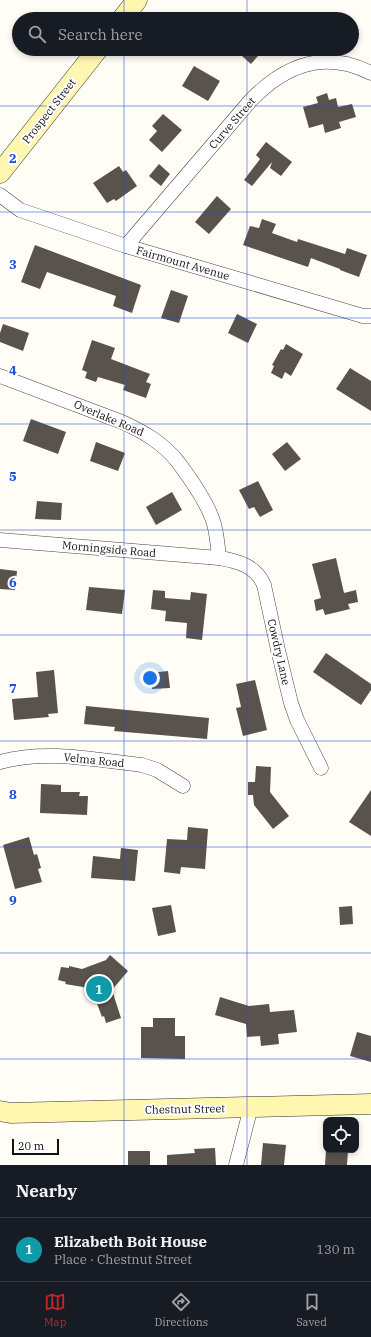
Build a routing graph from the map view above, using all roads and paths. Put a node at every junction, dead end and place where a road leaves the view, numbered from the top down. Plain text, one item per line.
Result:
1 (137, 0) edge
2 (128, 12) edge
3 (92, 56) edge
4 (371, 74) edge
5 (0, 173) edge
6 (0, 195) edge
7 (126, 246) junction
8 (371, 316) edge
9 (0, 376) edge
10 (0, 540) edge
11 (219, 558) junction
12 (0, 762) edge
13 (321, 768) dead end
14 (183, 786) dead end
15 (371, 1104) edge
16 (251, 1107) junction
17 (0, 1111) edge
18 (236, 1165) edge

1 - 2 street
3 - 5 street, Prospect Street
4 - 7 street, Curve Street
6 - 7 street, Fairmount Avenue
7 - 8 street, Fairmount Avenue
9 - 11 street, Overlake Road
10 - 11 street, Morningside Road
11 - 13 street, Cowdry Lane
12 - 14 street, Velma Road
15 - 16 street, Chestnut Street
16 - 17 street, Chestnut Street
16 - 18 street

